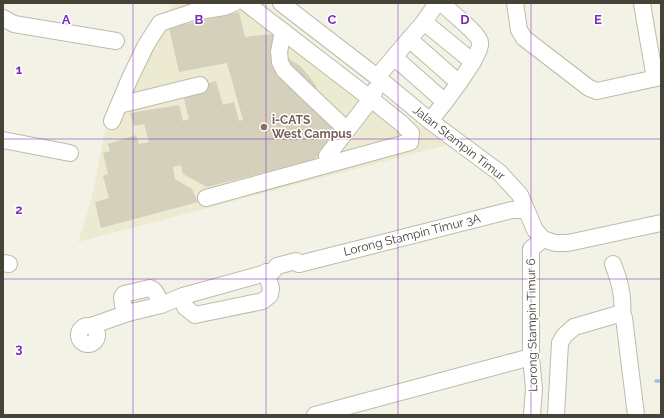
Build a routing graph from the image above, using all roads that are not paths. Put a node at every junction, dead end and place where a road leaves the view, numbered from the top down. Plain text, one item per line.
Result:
1 (234, 3) edge
2 (246, 3) edge
3 (281, 3) edge
4 (515, 3) edge
5 (642, 3) edge
6 (3, 18) edge
7 (424, 22) junction
8 (283, 31) junction
9 (409, 38) junction
10 (116, 41) dead end
11 (394, 56) junction
12 (473, 62) junction
13 (658, 77) edge
14 (379, 78) junction
15 (459, 83) junction
16 (200, 85) dead end
17 (371, 99) junction
18 (445, 102) junction
19 (119, 105) junction
20 (112, 121) dead end
21 (430, 122) junction
22 (347, 130) junction
23 (3, 140) edge
24 (70, 153) dead end
25 (330, 163) junction
26 (206, 198) dead end
27 (526, 210) junction
28 (661, 223) edge
29 (543, 239) junction
30 (613, 264) dead end
31 (270, 272) junction
32 (183, 296) junction
33 (622, 313) junction
34 (91, 326) dead end
35 (531, 357) junction
36 (315, 415) edge
37 (532, 415) edge
38 (556, 415) edge
39 (636, 415) edge

1 - 19 street
2 - 8 street
3 - 14 street, Jalan Stampin Timur
4 - 13 street
5 - 13 street
6 - 10 street
7 - 9 street
7 - 12 street
7 - 12 street
8 - 17 street
8 - 22 street
9 - 11 street
9 - 15 street
11 - 14 street
11 - 18 street
12 - 15 street
14 - 17 street
14 - 21 street, Jalan Stampin Timur
15 - 18 street
16 - 19 street
17 - 22 street
17 - 25 street
18 - 21 street
19 - 20 street
21 - 27 street, Jalan Stampin Timur
22 - 25 street
23 - 24 street
25 - 26 street
27 - 29 street, Jalan Stampin Timur
27 - 31 street, Lorong Stampin Timur 3A
28 - 29 street
29 - 35 street, Lorong Stampin Timur 6
30 - 33 street
31 - 32 street
31 - 32 street
32 - 34 street
33 - 38 street
33 - 39 street
35 - 36 street
35 - 37 street, Lorong Stampin Timur 6

